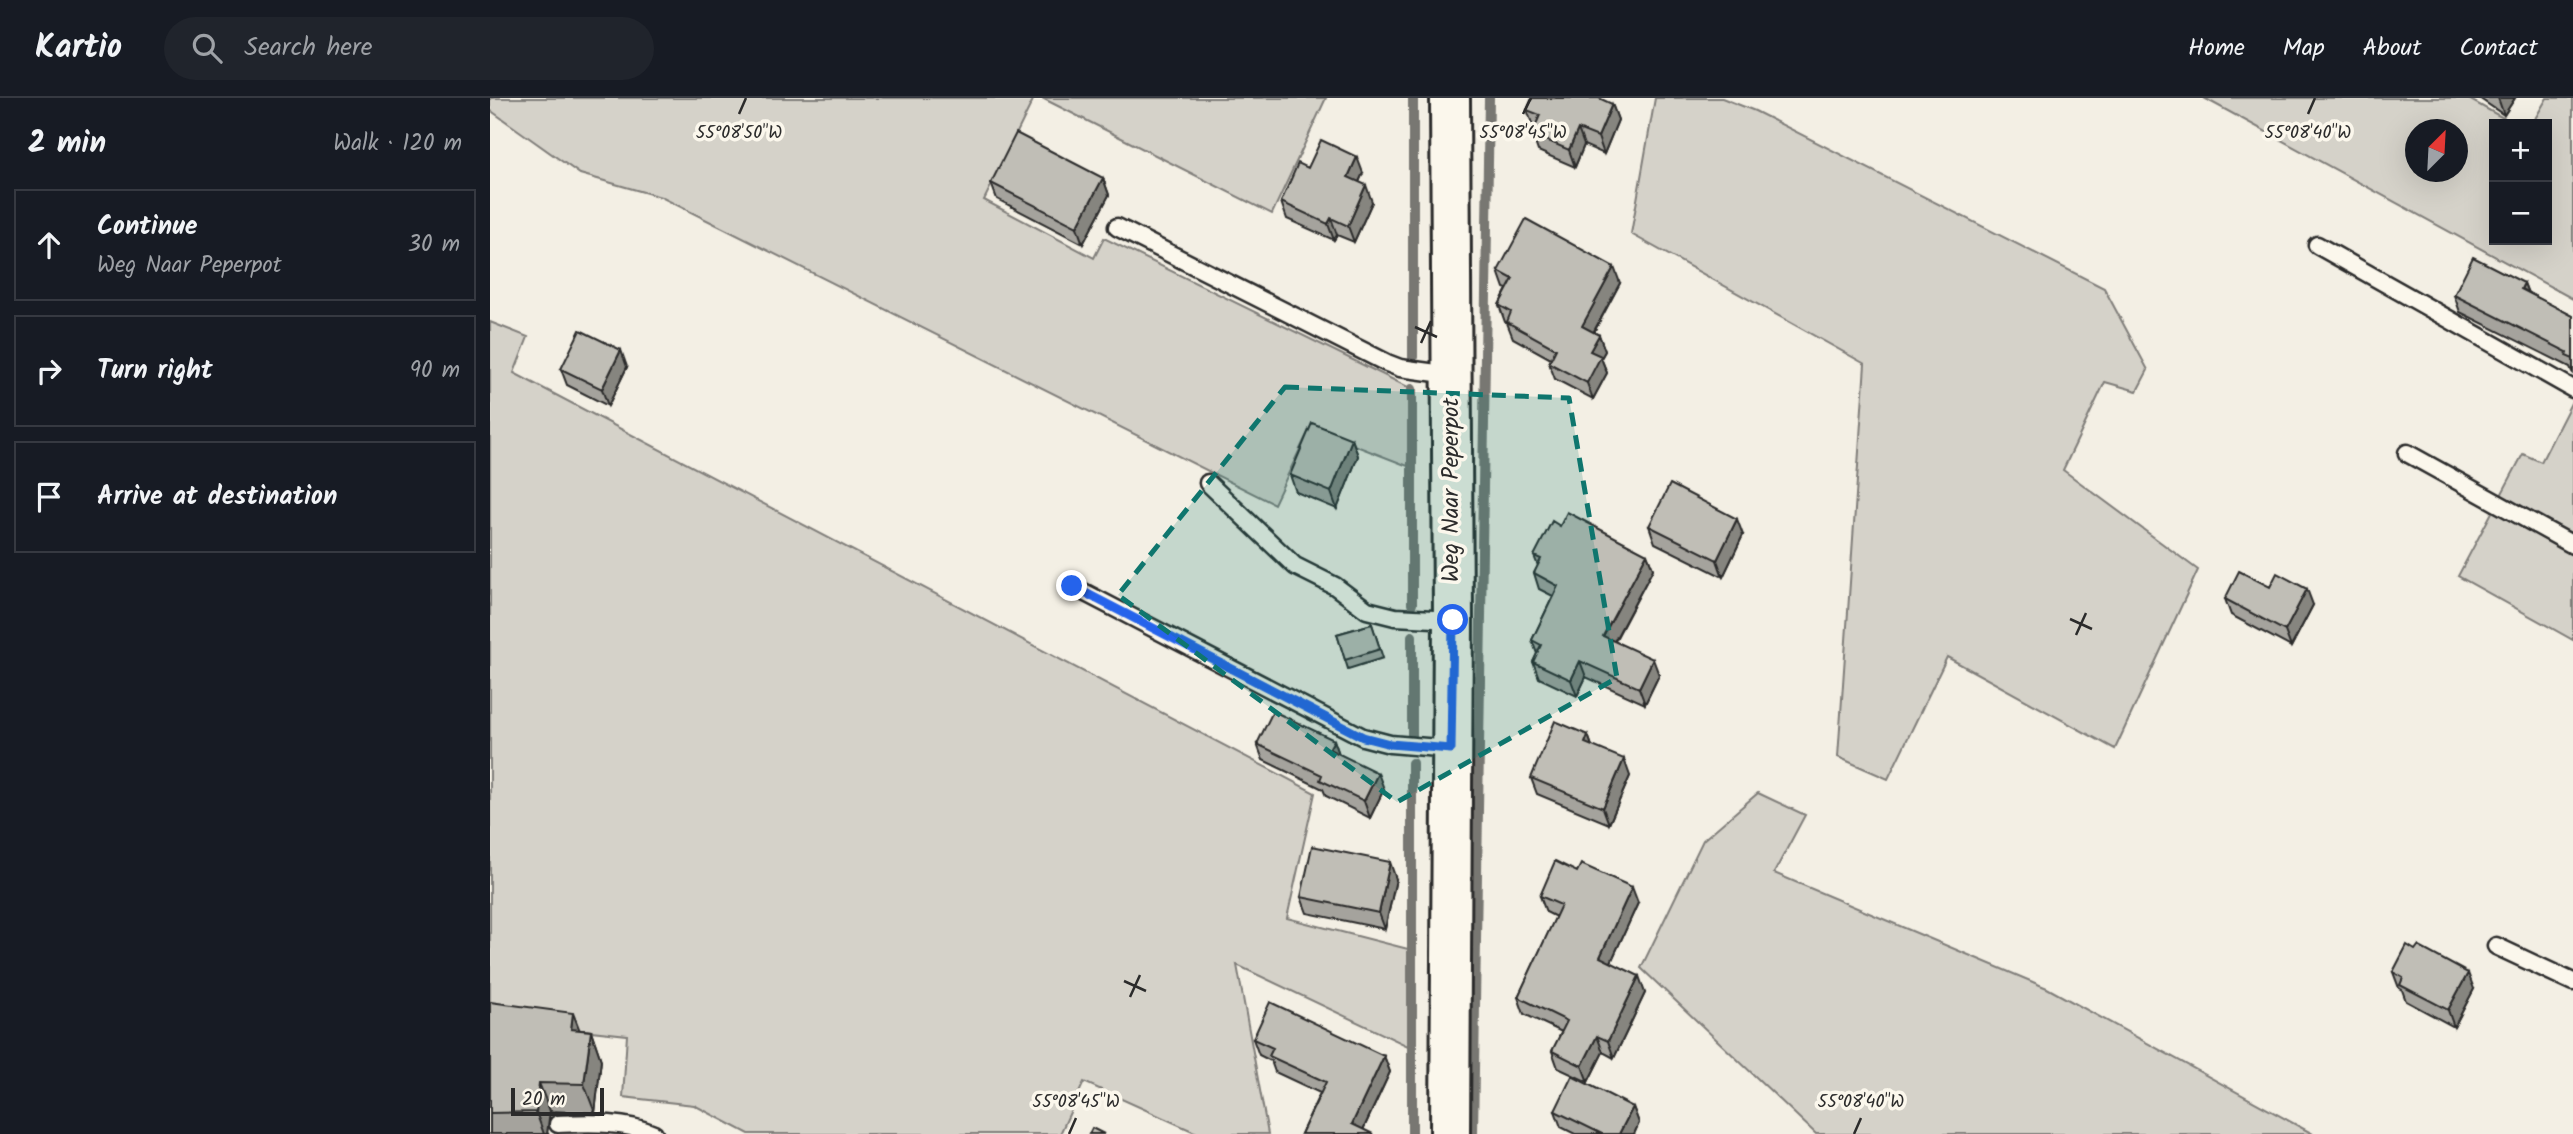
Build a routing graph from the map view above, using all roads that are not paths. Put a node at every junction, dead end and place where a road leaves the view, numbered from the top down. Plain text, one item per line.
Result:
1 (1450, 98) edge
2 (1117, 227) dead end
3 (2318, 245) dead end
4 (1451, 375) junction
5 (2573, 388) edge
6 (2407, 453) dead end
7 (1208, 483) dead end
8 (2573, 545) edge
9 (1072, 586) dead end
10 (1453, 620) junction
11 (1451, 749) junction
12 (2496, 946) dead end
13 (2573, 982) edge
14 (558, 1124) dead end
15 (654, 1134) edge
16 (1450, 1134) edge

1 - 4 street, Weg Naar Peperpot
2 - 4 lane
3 - 5 lane
4 - 10 street, Weg Naar Peperpot
6 - 8 lane
7 - 10 lane
9 - 11 lane
10 - 11 street, Weg Naar Peperpot
11 - 16 street, Weg Naar Peperpot
12 - 13 lane
14 - 15 lane

